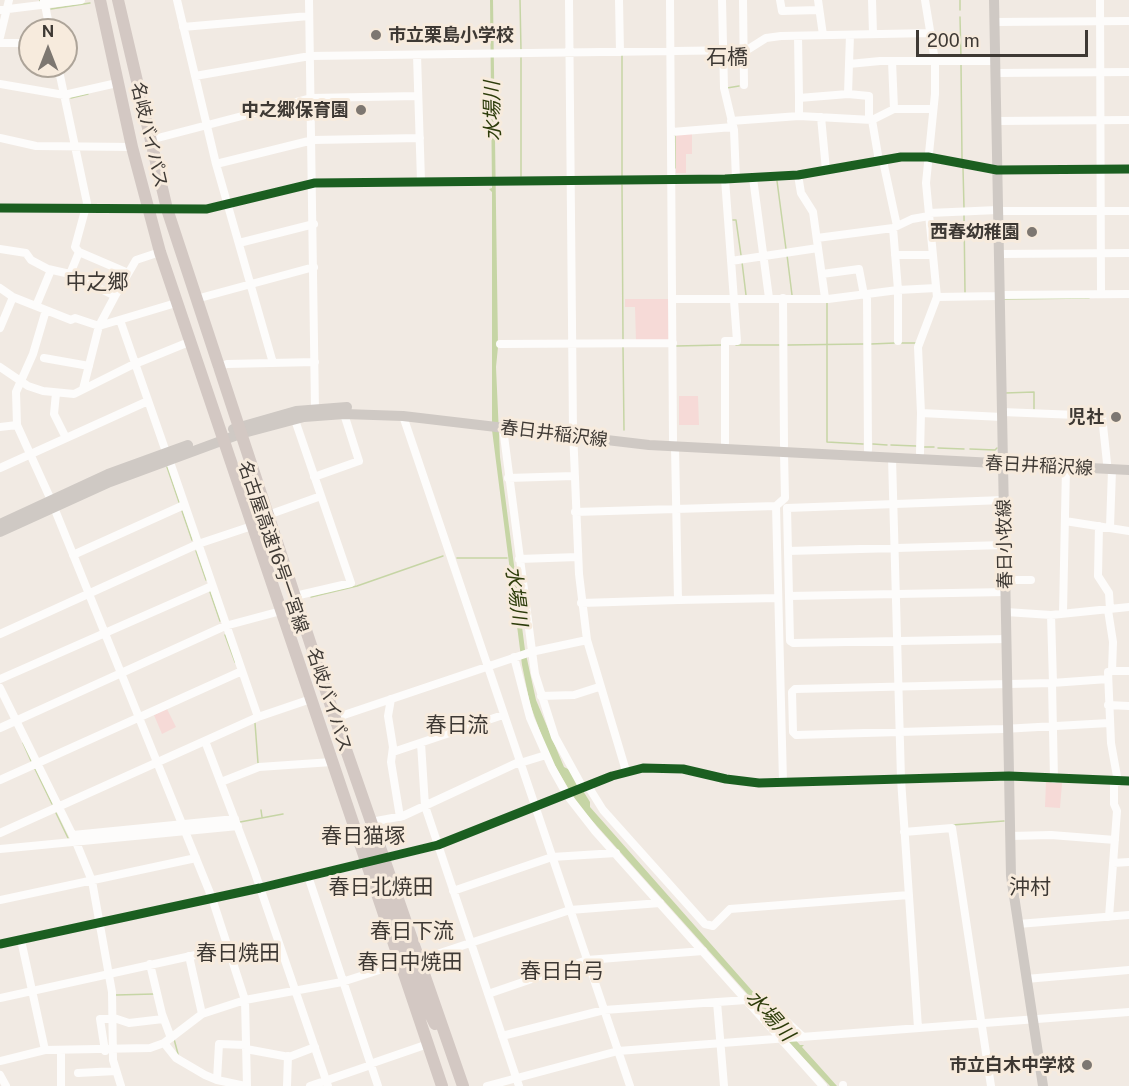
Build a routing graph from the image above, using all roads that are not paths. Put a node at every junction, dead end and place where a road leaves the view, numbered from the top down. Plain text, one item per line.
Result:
1 (9, 0) edge
2 (81, 0) edge
3 (101, 0) edge
4 (108, 0) edge
5 (117, 0) edge
6 (177, 0) edge
7 (309, 0) edge
8 (569, 0) edge
9 (620, 0) edge
10 (670, 0) edge
11 (722, 0) edge
12 (743, 0) edge
13 (780, 0) edge
14 (818, 0) edge
15 (873, 0) edge
16 (926, 0) edge
17 (994, 0) edge
18 (1100, 0) edge
19 (44, 3) edge
20 (3, 10) edge
21 (819, 10) junction
22 (309, 16) junction
23 (47, 18) edge
24 (1100, 21) junction
25 (1129, 21) edge
26 (994, 22) junction
27 (183, 27) junction
28 (873, 33) junction
29 (931, 33) junction
30 (823, 35) junction
31 (850, 35) junction
32 (798, 36) junction
33 (0, 37) edge
34 (0, 43) edge
35 (18, 43) edge
36 (744, 50) junction
37 (671, 51) junction
38 (723, 51) junction
39 (570, 52) junction
40 (620, 52) junction
41 (417, 55) junction
42 (114, 56) junction
43 (310, 56) junction
44 (892, 61) junction
45 (995, 61) junction
46 (935, 62) junction
47 (849, 64) junction
48 (1100, 72) junction
49 (1129, 72) edge
50 (995, 73) junction
51 (195, 76) junction
52 (60, 78) edge
53 (117, 83) junction
54 (0, 84) edge
55 (744, 85) dead end
56 (848, 94) junction
57 (64, 95) junction
58 (418, 96) junction
59 (311, 98) junction
60 (799, 98) junction
61 (894, 109) junction
62 (933, 109) junction
63 (799, 116) junction
64 (821, 117) junction
65 (870, 119) junction
66 (1100, 120) junction
67 (1129, 120) edge
68 (996, 121) junction
69 (732, 124) junction
70 (206, 125) junction
71 (672, 132) junction
72 (0, 138) edge
73 (420, 138) junction
74 (150, 140) junction
75 (312, 140) junction
76 (75, 147) junction
77 (132, 147) junction
78 (928, 157) junction
79 (881, 161) junction
80 (216, 164) junction
81 (1129, 169) edge
82 (826, 170) junction
83 (997, 170) junction
84 (1100, 170) junction
85 (798, 175) junction
86 (753, 178) junction
87 (725, 179) junction
88 (736, 179) junction
89 (672, 180) junction
90 (421, 181) junction
91 (572, 181) junction
92 (314, 183) junction
93 (228, 205) junction
94 (0, 208) edge
95 (86, 209) junction
96 (148, 209) junction
97 (167, 209) junction
98 (998, 211) junction
99 (1101, 211) junction
100 (1129, 211) edge
101 (929, 214) junction
102 (314, 224) junction
103 (895, 227) junction
104 (817, 238) junction
105 (239, 243) junction
106 (158, 246) junction
107 (818, 248) junction
108 (0, 249) edge
109 (79, 252) junction
110 (1101, 253) junction
111 (1129, 253) edge
112 (999, 254) junction
113 (895, 255) junction
114 (933, 255) junction
115 (764, 257) junction
116 (731, 261) junction
117 (314, 267) junction
118 (51, 270) junction
119 (128, 273) junction
120 (70, 274) junction
121 (822, 274) junction
122 (251, 284) junction
123 (0, 288) edge
124 (898, 290) junction
125 (937, 292) junction
126 (866, 294) junction
127 (1101, 294) junction
128 (1129, 294) edge
129 (1000, 295) junction
130 (115, 296) junction
131 (12, 297) junction
132 (734, 298) junction
133 (769, 298) junction
134 (783, 298) junction
135 (825, 298) junction
136 (196, 299) junction
137 (673, 299) junction
138 (176, 303) junction
139 (36, 306) junction
140 (46, 310) junction
141 (120, 320) junction
142 (99, 326) junction
143 (0, 328) edge
144 (898, 341) dead end
145 (189, 342) junction
146 (572, 343) junction
147 (673, 343) junction
148 (500, 344) dead end
149 (44, 358) dead end
150 (315, 362) junction
151 (273, 363) junction
152 (136, 365) junction
153 (88, 366) junction
154 (0, 367) edge
155 (217, 367) junction
156 (22, 382) junction
157 (83, 389) junction
158 (56, 393) junction
159 (147, 401) junction
160 (315, 409) junction
161 (921, 413) junction
162 (344, 414) junction
163 (1002, 415) junction
164 (403, 416) junction
165 (295, 420) junction
166 (489, 423) junction
167 (17, 425) junction
168 (501, 426) junction
169 (0, 427) edge
170 (239, 431) junction
171 (573, 433) junction
172 (66, 438) junction
173 (221, 438) junction
174 (674, 443) junction
175 (725, 443) junction
176 (784, 449) junction
177 (868, 450) junction
178 (920, 453) junction
179 (31, 454) junction
180 (167, 456) junction
181 (892, 458) junction
182 (1003, 460) junction
183 (1129, 464) edge
184 (1110, 466) junction
185 (1066, 467) junction
186 (0, 468) edge
187 (1129, 471) edge
188 (574, 476) junction
189 (314, 477) junction
190 (508, 477) junction
191 (321, 496) junction
192 (1004, 500) junction
193 (894, 503) junction
194 (53, 504) junction
195 (184, 505) junction
196 (776, 506) junction
197 (676, 509) junction
198 (576, 512) junction
199 (268, 515) junction
200 (1065, 521) junction
201 (0, 524) edge
202 (252, 526) junction
203 (1099, 526) junction
204 (1110, 527) junction
205 (1129, 531) edge
206 (0, 532) edge
207 (198, 544) junction
208 (1005, 545) junction
209 (895, 548) junction
210 (788, 551) junction
211 (73, 555) junction
212 (578, 557) junction
213 (519, 559) junction
214 (1031, 580) dead end
215 (212, 586) junction
216 (1006, 586) junction
217 (88, 594) junction
218 (896, 594) junction
219 (295, 596) junction
220 (789, 596) junction
221 (778, 598) junction
222 (678, 600) junction
223 (581, 603) junction
224 (1129, 607) edge
225 (1109, 609) junction
226 (281, 611) junction
227 (1006, 612) junction
228 (1063, 612) junction
229 (1051, 615) junction
230 (225, 626) junction
231 (104, 632) junction
232 (0, 634) edge
233 (1006, 639) junction
234 (587, 640) junction
235 (897, 640) junction
236 (529, 652) junction
237 (516, 656) junction
238 (486, 666) junction
239 (315, 667) junction
240 (242, 671) junction
241 (1129, 671) edge
242 (120, 673) junction
243 (1110, 675) junction
244 (0, 679) edge
245 (1008, 683) junction
246 (1053, 683) junction
247 (898, 686) junction
248 (599, 687) junction
249 (0, 688) edge
250 (541, 696) junction
251 (311, 699) junction
252 (391, 699) junction
253 (1108, 705) junction
254 (1129, 706) edge
255 (503, 715) junction
256 (258, 717) junction
257 (138, 718) junction
258 (335, 718) junction
259 (16, 721) junction
260 (1109, 723) junction
261 (1053, 727) junction
262 (0, 728) edge
263 (1009, 728) junction
264 (899, 732) junction
265 (205, 741) junction
266 (420, 743) junction
267 (393, 752) junction
268 (546, 755) junction
269 (332, 762) junction
270 (519, 762) junction
271 (156, 763) junction
272 (37, 764) junction
273 (626, 771) junction
274 (1009, 776) junction
275 (901, 779) junction
276 (1054, 779) junction
277 (0, 780) edge
278 (1129, 781) edge
279 (220, 782) junction
280 (783, 782) junction
281 (1116, 782) junction
282 (585, 787) junction
283 (567, 795) junction
284 (425, 806) junction
285 (58, 807) junction
286 (535, 808) junction
287 (400, 817) junction
288 (237, 822) junction
289 (371, 822) junction
290 (183, 827) junction
291 (904, 832) junction
292 (0, 833) edge
293 (1010, 836) junction
294 (74, 838) junction
295 (1115, 840) junction
296 (438, 845) junction
297 (0, 849) edge
298 (616, 853) junction
299 (552, 857) junction
300 (195, 858) junction
301 (384, 859) junction
302 (366, 862) junction
303 (1129, 862) edge
304 (1113, 863) junction
305 (308, 876) junction
306 (92, 880) junction
307 (260, 888) junction
308 (453, 891) junction
309 (909, 895) junction
310 (212, 898) junction
311 (0, 900) edge
312 (660, 903) junction
313 (570, 910) junction
314 (1129, 915) edge
315 (1109, 917) junction
316 (101, 922) junction
317 (1018, 924) junction
318 (21, 940) junction
319 (470, 943) junction
320 (0, 944) edge
321 (227, 948) junction
322 (703, 951) junction
323 (189, 956) junction
324 (419, 960) junction
325 (587, 960) junction
326 (401, 963) junction
327 (150, 964) junction
328 (1129, 970) edge
329 (109, 973) junction
330 (1026, 979) junction
331 (342, 982) junction
332 (32, 989) junction
333 (296, 990) junction
334 (488, 994) junction
335 (0, 998) edge
336 (245, 1000) junction
337 (746, 1000) junction
338 (717, 1002) junction
339 (604, 1010) junction
340 (1129, 1012) edge
341 (202, 1014) junction
342 (114, 1018) junction
343 (163, 1019) junction
344 (423, 1020) junction
345 (1033, 1020) junction
346 (787, 1022) dead end
347 (982, 1023) junction
348 (918, 1028) junction
349 (502, 1036) junction
350 (802, 1037) junction
351 (782, 1038) junction
352 (167, 1040) junction
353 (720, 1043) junction
354 (428, 1044) junction
355 (246, 1047) junction
356 (315, 1047) junction
357 (45, 1050) junction
358 (61, 1051) junction
359 (109, 1051) junction
360 (618, 1051) junction
361 (288, 1056) junction
362 (0, 1061) edge
363 (370, 1064) junction
364 (116, 1071) junction
365 (78, 1073) dead end
366 (205, 1074) junction
367 (0, 1075) edge
368 (516, 1077) junction
369 (217, 1080) junction
370 (327, 1083) edge
371 (6, 1086) edge
372 (61, 1086) edge
373 (121, 1086) edge
374 (203, 1086) edge
375 (246, 1086) edge
376 (287, 1086) edge
377 (310, 1086) edge
378 (378, 1086) edge
379 (444, 1086) edge
380 (451, 1086) edge
381 (461, 1086) edge
382 (487, 1086) edge
383 (519, 1086) edge
384 (630, 1086) edge
385 (723, 1086) edge
386 (816, 1086) edge
387 (823, 1086) edge
388 (991, 1086) edge
389 (1043, 1086) edge

1 - 20 street
2 - 19 street
3 - 42 highway, 名古屋高速16号一宮線
3 - 53 highway, 名岐バイパス
4 - 42 highway
5 - 74 highway, 名岐バイパス
5 - 239 highway, 名古屋高速16号一宮線
6 - 27 street
7 - 22 street
8 - 39 street
9 - 40 street
10 - 37 street
11 - 38 street
12 - 36 street
13 - 21 street
14 - 21 street
15 - 28 street
16 - 29 street
17 - 26 main road, 春日小牧線
18 - 24 street
19 - 20 street
19 - 23 street
20 - 33 street
21 - 30 street
22 - 27 street
22 - 43 street
24 - 25 street
24 - 26 street
24 - 48 street
26 - 45 main road, 春日小牧線
27 - 51 street
28 - 29 street
28 - 31 street
29 - 46 street
30 - 31 street
30 - 32 street
31 - 47 street
32 - 36 street
32 - 60 street
34 - 35 street
36 - 38 street
36 - 55 street
37 - 38 street
37 - 40 street
37 - 71 street
38 - 69 street
39 - 40 street
39 - 41 street
39 - 91 street
41 - 43 street
41 - 58 street
42 - 344 highway, 名古屋高速16号一宮線
43 - 51 street
43 - 59 street
44 - 46 street
44 - 47 street
44 - 61 street
45 - 46 street
45 - 50 main road, 春日小牧線
46 - 62 street
47 - 56 street
48 - 49 street
48 - 50 street
48 - 66 street
50 - 68 main road, 春日小牧線
51 - 70 street
52 - 57 street
53 - 57 street
53 - 77 highway, 名岐バイパス
54 - 57 street
56 - 60 street
56 - 65 street
57 - 76 street
58 - 59 street
58 - 73 street
59 - 70 street
59 - 75 street
60 - 63 street
61 - 62 street
61 - 65 street
62 - 78 street
63 - 64 street
63 - 69 street
64 - 65 street
64 - 82 street
65 - 79 street
66 - 67 street
66 - 68 street
66 - 84 street
68 - 83 main road, 春日小牧線
69 - 71 street
69 - 88 street
70 - 74 street
70 - 80 street
71 - 89 street
72 - 76 street
73 - 75 street
73 - 90 street
74 - 96 highway
74 - 97 highway, 名岐バイパス
75 - 80 street
75 - 92 street
76 - 77 street
76 - 95 street
77 - 96 highway, 名岐バイパス
78 - 79 street
78 - 83 street
78 - 101 street
79 - 82 street
79 - 103 street
80 - 93 street
81 - 84 street
82 - 85 street
83 - 84 street
83 - 98 main road, 春日小牧線
84 - 99 street
85 - 86 street
85 - 104 street
86 - 88 street
86 - 115 street
87 - 88 street
87 - 89 street
87 - 116 street
89 - 91 street
89 - 137 street
90 - 91 street
90 - 92 street
91 - 146 street
92 - 93 street
92 - 102 street
93 - 97 street
93 - 105 street
94 - 95 street
95 - 96 street
95 - 109 street
96 - 97 street
96 - 106 highway, 名岐バイパス
97 - 106 highway
97 - 136 highway, 名岐バイパス
98 - 99 street
98 - 101 street
98 - 112 main road, 春日小牧線
99 - 100 street
99 - 110 street
101 - 103 street
101 - 114 street
102 - 105 street
102 - 117 street
103 - 104 street
103 - 113 street
104 - 107 street
105 - 122 street
106 - 119 street
106 - 138 highway, 名岐バイパス
107 - 115 street
107 - 121 street
108 - 118 street
109 - 119 street
109 - 120 street
110 - 111 street
110 - 112 street
110 - 127 street
112 - 129 main road, 春日小牧線
113 - 114 street
113 - 124 street
114 - 125 street
115 - 116 street
115 - 133 street
116 - 132 street
117 - 122 street
117 - 150 street
118 - 120 street
118 - 139 street
119 - 130 street
120 - 130 street
121 - 126 street
121 - 135 street
122 - 136 street
122 - 151 street
123 - 131 street
124 - 125 street
124 - 126 street
124 - 144 street
125 - 129 street
125 - 161 street
126 - 135 street
126 - 177 street
127 - 128 street
127 - 129 street
129 - 163 main road, 春日小牧線
130 - 142 street
131 - 139 street
131 - 143 street
132 - 133 street
132 - 137 street
132 - 175 street
133 - 134 street
134 - 135 street
134 - 176 street
136 - 155 highway, 名岐バイパス
137 - 147 street
138 - 141 street
138 - 145 highway, 名岐バイパス
139 - 140 street
140 - 142 street
140 - 156 street
141 - 142 street
141 - 152 street
142 - 153 street
145 - 152 street
145 - 173 highway, 名岐バイパス
146 - 147 street
146 - 148 street
146 - 171 street
147 - 174 street
149 - 153 street
150 - 151 street
150 - 160 street
151 - 155 street
152 - 157 street
152 - 159 street
153 - 157 street
154 - 156 street
155 - 170 highway, 名岐バイパス
156 - 158 street
156 - 167 street
157 - 158 street
158 - 172 street
159 - 172 street
159 - 180 street
160 - 166 main road, 春日井稲沢線
160 - 170 main road, 春日井稲沢線
161 - 163 street
161 - 178 street
162 - 164 main road, 春日井稲沢線
162 - 165 main road, 春日井稲沢線
162 - 189 street
163 - 182 main road, 春日小牧線
163 - 184 street
164 - 166 main road, 春日井稲沢線
164 - 238 street
165 - 170 main road, 春日井稲沢線
165 - 189 street
166 - 168 main road, 春日井稲沢線
167 - 169 street
167 - 179 street
168 - 171 main road, 春日井稲沢線
168 - 190 street
170 - 173 main road, 春日井稲沢線
170 - 199 highway, 名岐バイパス
171 - 174 main road, 春日井稲沢線
171 - 188 street
172 - 179 street
173 - 180 main road, 春日井稲沢線
173 - 202 highway, 名岐バイパス
174 - 175 main road, 春日井稲沢線
174 - 176 main road, 春日井稲沢線
174 - 197 street
175 - 176 main road, 春日井稲沢線
176 - 177 main road, 春日井稲沢線
176 - 181 main road, 春日井稲沢線
176 - 196 street
177 - 178 main road, 春日井稲沢線
178 - 182 main road, 春日井稲沢線
179 - 186 street
179 - 194 street
180 - 194 main road, 春日井稲沢線
180 - 195 street
181 - 182 main road, 春日井稲沢線
181 - 193 street
182 - 184 main road, 春日井稲沢線
182 - 185 main road, 春日井稲沢線
182 - 192 main road, 春日小牧線
183 - 184 main road, 春日井稲沢線
184 - 185 main road, 春日井稲沢線
184 - 187 main road, 春日井稲沢線
184 - 204 street
185 - 200 street
188 - 190 street
188 - 198 street
189 - 191 street
190 - 213 street
191 - 199 street
191 - 219 street
192 - 193 street
192 - 208 main road, 春日小牧線
193 - 209 street
193 - 210 street
194 - 201 main road, 春日井稲沢線
194 - 206 main road, 春日井稲沢線
194 - 211 street
195 - 207 street
195 - 211 street
196 - 197 street
196 - 221 street
197 - 198 street
197 - 222 street
198 - 212 street
199 - 219 highway, 名岐バイパス
200 - 203 street
200 - 228 street
202 - 207 street
202 - 226 highway, 名岐バイパス
203 - 204 street
203 - 225 street
204 - 205 street
207 - 215 street
207 - 217 street
208 - 209 street
208 - 216 main road, 春日小牧線
209 - 210 street
209 - 218 street
210 - 220 street
211 - 217 street
212 - 213 street
212 - 223 street
213 - 236 street
214 - 216 street
215 - 230 street
215 - 231 street
216 - 218 street
216 - 227 main road, 春日小牧線
217 - 231 street
217 - 232 street
218 - 220 street
218 - 235 street
219 - 258 highway, 名岐バイパス
220 - 235 street
221 - 222 street
221 - 280 street
222 - 223 street
223 - 234 street
224 - 225 street
225 - 228 street
225 - 243 street
226 - 230 street
226 - 251 highway, 名岐バイパス
227 - 229 street
227 - 233 main road, 春日小牧線
228 - 229 street
229 - 246 street
230 - 240 street
230 - 242 street
231 - 242 street
231 - 244 street
233 - 235 street
233 - 245 main road, 春日小牧線
234 - 236 street
234 - 248 street
235 - 247 street
236 - 237 street
236 - 250 street
237 - 238 street
237 - 268 street
238 - 252 street
238 - 255 street
239 - 381 highway, 名古屋高速16号一宮線
239 - 381 highway
240 - 256 street
240 - 257 street
241 - 243 street
242 - 257 street
242 - 259 street
243 - 246 street
243 - 253 street
245 - 246 street
245 - 247 street
245 - 263 main road, 春日小牧線
246 - 261 street
247 - 264 street
247 - 264 street
248 - 250 street
248 - 273 street
249 - 259 street
250 - 282 street
251 - 256 street
251 - 269 highway, 名岐バイパス
252 - 258 street
252 - 267 street
253 - 254 street
253 - 260 street
255 - 266 street
255 - 270 street
256 - 265 street
257 - 271 street
257 - 272 street
258 - 289 highway, 名岐バイパス
259 - 262 street
259 - 272 street
260 - 261 street
260 - 281 street
261 - 263 street
261 - 276 street
263 - 264 street
263 - 274 main road, 春日小牧線
264 - 275 street
265 - 271 street
265 - 279 street
266 - 267 street
266 - 284 street
267 - 287 street
268 - 270 street
268 - 283 street
269 - 279 street
269 - 302 highway, 名岐バイパス
270 - 284 street
270 - 286 street
271 - 285 street
271 - 290 street
272 - 277 street
272 - 285 street
273 - 280 street
273 - 282 street
274 - 275 street
274 - 276 street
274 - 293 main road, 春日小牧線
275 - 280 street
275 - 291 street
276 - 281 street
278 - 281 street
279 - 288 street
281 - 295 street
282 - 283 street
282 - 309 street
283 - 286 street
283 - 298 street
284 - 287 street
284 - 296 street
285 - 292 street
285 - 294 street
286 - 296 street
286 - 299 street
287 - 289 street
288 - 290 street
288 - 307 street
289 - 301 highway, 名岐バイパス
290 - 294 street
290 - 300 street
291 - 309 street
291 - 347 street
293 - 295 street
293 - 317 main road, 春日小牧線
294 - 297 street
294 - 306 street
295 - 304 street
296 - 301 street
296 - 308 street
298 - 299 street
298 - 312 street
299 - 308 street
299 - 313 street
300 - 306 street
300 - 310 street
301 - 302 street
301 - 324 highway, 名岐バイパス
302 - 305 street
302 - 326 highway, 名岐バイパス
303 - 304 street
304 - 315 street
305 - 307 street
305 - 331 street
306 - 311 street
306 - 316 street
307 - 310 street
307 - 333 street
308 - 319 street
309 - 348 street
310 - 316 street
310 - 321 street
312 - 313 street
312 - 322 street
313 - 319 street
313 - 325 street
314 - 315 street
315 - 317 street
316 - 318 street
316 - 329 street
317 - 330 main road, 春日小牧線
318 - 320 street
318 - 332 street
319 - 324 street
319 - 334 street
321 - 323 street
321 - 336 street
322 - 325 street
322 - 337 street
323 - 327 street
323 - 341 street
324 - 381 highway, 名岐バイパス
325 - 334 street
325 - 339 street
326 - 331 street
326 - 354 highway, 名岐バイパス
327 - 329 street
327 - 343 street
328 - 330 street
329 - 332 street
329 - 342 street
330 - 345 main road, 春日小牧線
331 - 333 street
331 - 363 street
332 - 335 street
332 - 357 street
333 - 336 street
333 - 356 street
334 - 349 street
336 - 341 street
336 - 355 street
337 - 338 street
337 - 351 street
338 - 339 street
338 - 353 street
339 - 349 street
339 - 360 street
340 - 345 street
341 - 352 street
342 - 343 street
342 - 359 street
342 - 359 street
343 - 352 street
344 - 379 highway, 名古屋高速16号一宮線
344 - 380 highway
345 - 347 street
345 - 389 main road, 春日小牧線
346 - 350 street
347 - 348 street
347 - 388 street
348 - 350 street
349 - 368 street
350 - 351 street
351 - 353 street
351 - 387 street
352 - 359 street
352 - 366 street
353 - 360 street
353 - 385 street
354 - 363 street
354 - 379 highway, 名岐バイパス
355 - 361 street
355 - 369 street
355 - 375 street
356 - 361 street
356 - 370 street
357 - 358 street
357 - 362 street
358 - 359 street
358 - 372 street
359 - 364 street
360 - 368 street
360 - 384 street
361 - 376 street
363 - 370 street
363 - 378 street
364 - 365 street
364 - 373 street
366 - 369 street
366 - 374 street
367 - 371 street
368 - 382 street
368 - 383 street
369 - 375 street
370 - 377 street
386 - 387 street

